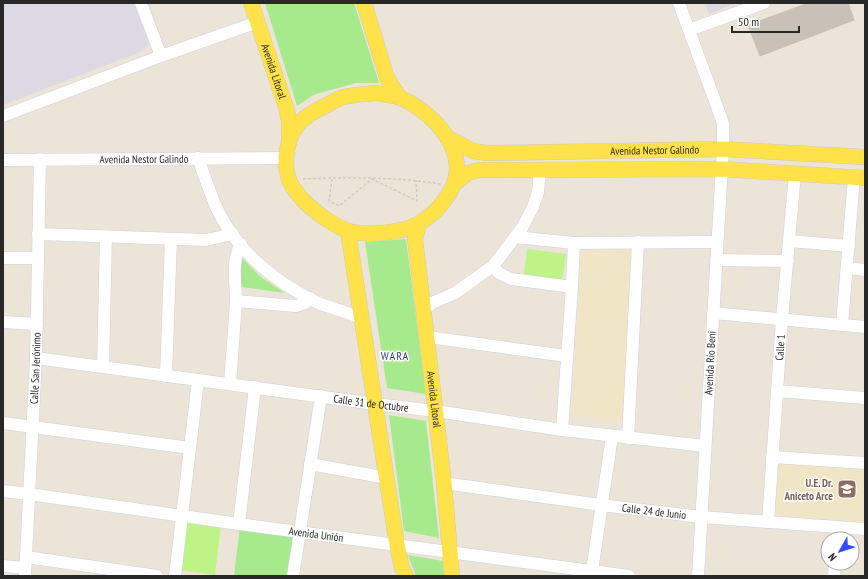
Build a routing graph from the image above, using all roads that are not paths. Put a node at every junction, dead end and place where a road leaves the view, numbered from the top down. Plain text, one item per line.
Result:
1 (141, 3) edge
2 (251, 3) edge
3 (364, 3) edge
4 (679, 3) edge
5 (764, 3) edge
6 (258, 22) junction
7 (689, 30) junction
8 (161, 56) junction
9 (400, 98) junction
10 (3, 116) edge
11 (448, 138) junction
12 (289, 142) junction
13 (723, 149) junction
14 (865, 157) edge
15 (198, 158) junction
16 (285, 158) junction
17 (40, 159) junction
18 (3, 160) edge
19 (722, 169) junction
20 (540, 170) junction
21 (795, 174) junction
22 (860, 177) edge
23 (454, 184) junction
24 (419, 224) junction
25 (348, 231) junction
26 (38, 234) junction
27 (106, 237) junction
28 (515, 237) junction
29 (171, 239) junction
30 (237, 239) junction
31 (789, 241) junction
32 (638, 242) junction
33 (717, 242) junction
34 (574, 243) junction
35 (848, 246) junction
36 (3, 258) edge
37 (37, 258) junction
38 (716, 260) junction
39 (788, 260) junction
40 (493, 266) junction
41 (847, 268) junction
42 (865, 270) edge
43 (572, 287) junction
44 (310, 298) junction
45 (236, 301) junction
46 (423, 311) junction
47 (713, 313) junction
48 (362, 319) junction
49 (782, 319) junction
50 (3, 322) edge
51 (37, 324) junction
52 (842, 325) junction
53 (865, 327) edge
54 (428, 337) junction
55 (566, 356) junction
56 (36, 358) junction
57 (103, 367) junction
58 (166, 376) junction
59 (198, 380) junction
60 (230, 384) junction
61 (255, 387) junction
62 (776, 391) junction
63 (321, 396) junction
64 (865, 398) edge
65 (375, 404) junction
66 (436, 411) junction
67 (3, 423) edge
68 (32, 426) junction
69 (562, 430) junction
70 (612, 436) junction
71 (628, 438) junction
72 (706, 446) junction
73 (190, 448) junction
74 (772, 457) junction
75 (310, 464) junction
76 (865, 464) edge
77 (387, 478) junction
78 (444, 483) junction
79 (3, 491) edge
80 (30, 494) junction
81 (601, 505) junction
82 (181, 515) junction
83 (701, 517) junction
84 (768, 522) junction
85 (239, 524) junction
86 (865, 529) edge
87 (300, 531) junction
88 (824, 531) edge
89 (851, 531) edge
90 (397, 544) junction
91 (450, 552) junction
92 (3, 566) edge
93 (25, 567) edge
94 (592, 571) junction
95 (403, 573) edge
96 (158, 576) edge
97 (175, 576) edge
98 (293, 576) edge
99 (452, 576) edge
100 (629, 576) edge
101 (698, 576) edge

1 - 8 street
2 - 6 main road, Avenida Litoral
3 - 9 main road
4 - 7 street, Avenida Río Beni
5 - 7 street
6 - 8 street
6 - 12 main road, Avenida Litoral
7 - 13 street, Avenida Río Beni
8 - 10 street
9 - 11 main road
9 - 12 main road
11 - 13 main road, Avenida Nestor Galindo
11 - 23 main road
12 - 16 main road
13 - 14 main road, Avenida Nestor Galindo
13 - 19 street, Avenida Río Beni
15 - 16 street, Avenida Nestor Galindo
15 - 17 street, Avenida Nestor Galindo
15 - 30 street
16 - 25 main road
17 - 18 street, Avenida Nestor Galindo
17 - 26 street, Calle San Jerónimo
19 - 20 main road, Avenida Nestor Galindo
19 - 21 main road, Avenida Nestor Galindo
19 - 33 street, Avenida Río Beni
20 - 23 main road, Avenida Nestor Galindo
20 - 28 street
21 - 22 main road, Avenida Nestor Galindo
21 - 31 street, Calle 1
22 - 35 street
23 - 24 main road
24 - 25 main road
24 - 46 main road, Avenida Litoral
25 - 48 main road
26 - 27 street
26 - 37 street, Calle San Jerónimo
27 - 29 street
27 - 57 street
28 - 34 street
28 - 40 street
29 - 30 street
29 - 58 street
30 - 44 street
30 - 45 street
31 - 35 street
31 - 39 street, Calle 1
32 - 33 street
32 - 34 street
32 - 71 street
33 - 38 street, Avenida Río Beni
34 - 43 street
35 - 41 street
36 - 37 street
37 - 51 street, Calle San Jerónimo
38 - 39 street
38 - 47 street, Avenida Río Beni
39 - 49 street, Calle 1
40 - 43 street
40 - 46 street
41 - 42 street
41 - 52 street
43 - 55 street
44 - 45 street
44 - 48 street
45 - 60 street
46 - 54 main road, Avenida Litoral
47 - 49 street
47 - 72 street, Avenida Río Beni
48 - 65 main road
49 - 52 street
49 - 62 street, Calle 1
50 - 51 street
51 - 56 street, Calle San Jerónimo
52 - 53 street
54 - 55 street
54 - 66 main road, Avenida Litoral
55 - 69 street
56 - 57 street, Calle 31 de Octubre
56 - 68 street, Calle San Jerónimo
57 - 58 street, Calle 31 de Octubre
58 - 59 street, Calle 31 de Octubre
59 - 60 street, Calle 31 de Octubre
59 - 73 street
60 - 61 street, Calle 31 de Octubre
61 - 63 street, Calle 31 de Octubre
61 - 85 street
62 - 64 street
62 - 74 street, Calle 1
63 - 65 street, Calle 31 de Octubre
63 - 75 street
65 - 66 street, Calle 31 de Octubre
65 - 77 main road
66 - 69 street, Calle 31 de Octubre
66 - 78 main road, Avenida Litoral
67 - 68 street
68 - 73 street
68 - 80 street, Calle San Jerónimo
69 - 70 street, Calle 31 de Octubre
70 - 71 street, Calle 31 de Octubre
70 - 81 street
71 - 72 street, Calle 31 de Octubre
72 - 83 street, Avenida Río Beni
73 - 82 street
74 - 76 street
74 - 84 street, Calle 1
75 - 77 street
75 - 87 street
77 - 90 main road
78 - 81 street, Calle 24 de Junio
78 - 91 main road, Avenida Litoral
79 - 80 street, Avenida Unión
80 - 82 street, Avenida Unión
80 - 93 street, Calle San Jerónimo
81 - 83 street, Calle 24 de Junio
81 - 94 street
82 - 85 street, Avenida Unión
82 - 97 street
83 - 84 street, Calle 24 de Junio
83 - 101 street, Avenida Río Beni
84 - 88 street, Calle 24 de Junio
85 - 87 street, Avenida Unión
86 - 89 street, Calle 24 de Junio
87 - 90 street, Avenida Unión
87 - 98 street
90 - 91 street, Avenida Unión
90 - 95 main road
91 - 94 street, Avenida Unión
91 - 99 main road, Avenida Litoral
92 - 93 street
93 - 96 street
94 - 100 street, Avenida Unión

